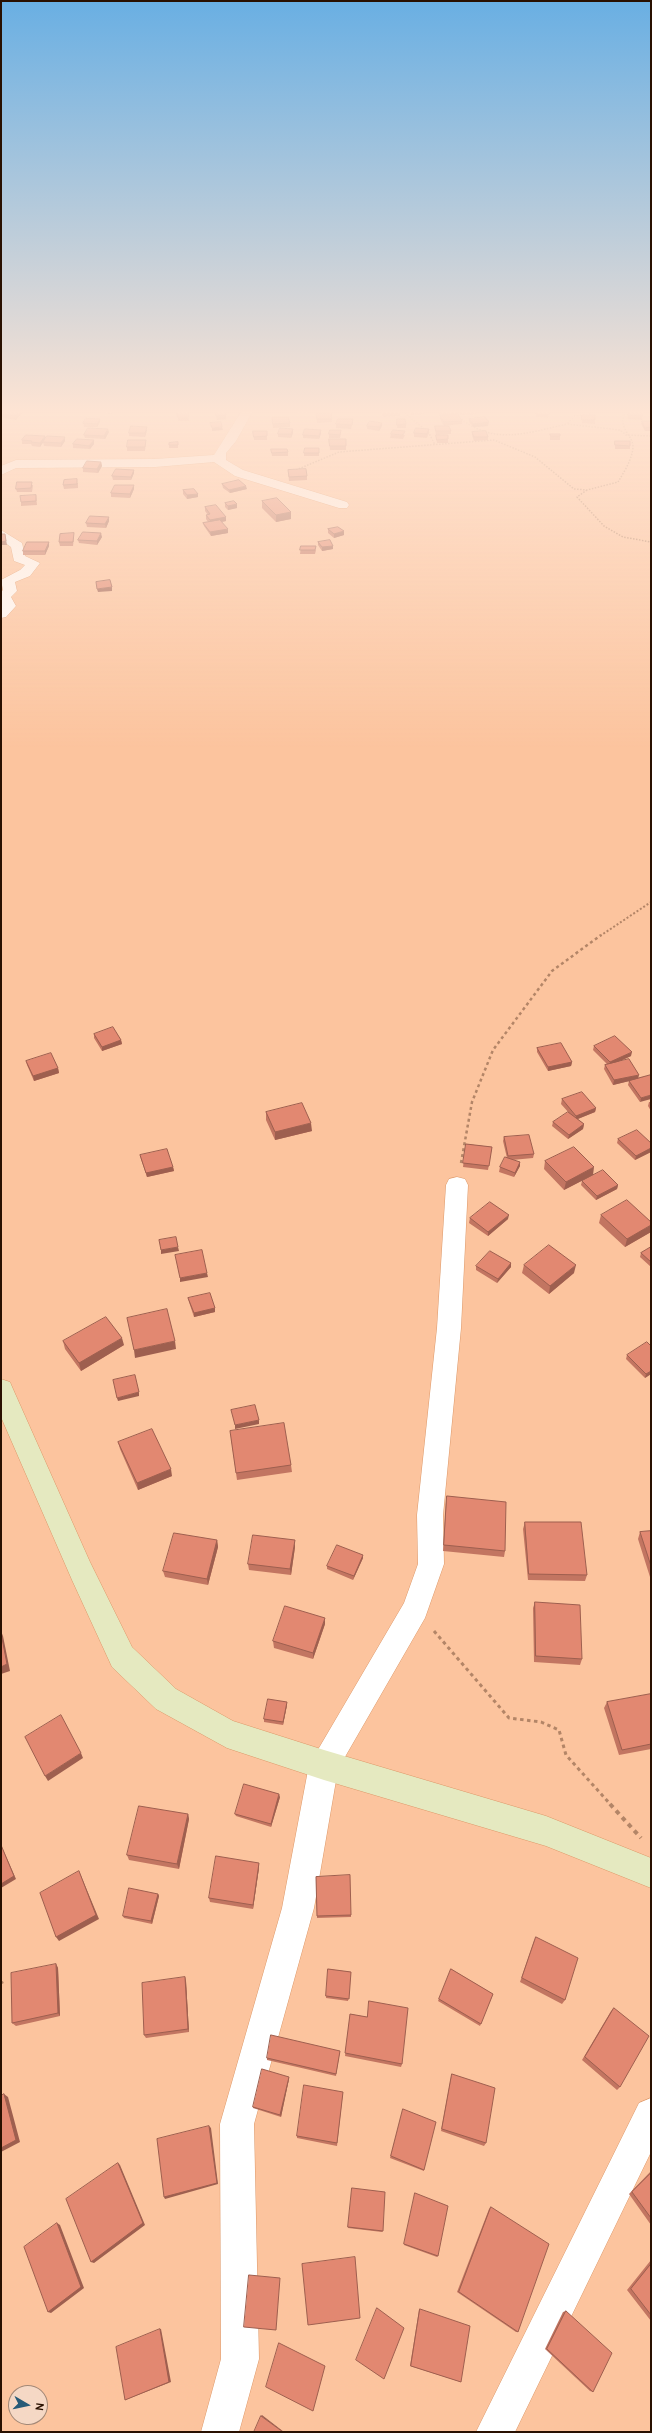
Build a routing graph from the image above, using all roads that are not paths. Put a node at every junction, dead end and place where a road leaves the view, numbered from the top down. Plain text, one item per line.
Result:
1 (1, 534) edge
2 (1, 614) edge
3 (457, 1185) road end
4 (1, 1389) edge
5 (324, 1765) junction
6 (651, 1874) edge
7 (651, 2115) edge
8 (220, 2432) edge
9 (495, 2432) edge

1 - 2 street
3 - 5 street
4 - 5 street
5 - 6 street
5 - 8 street
7 - 9 street

